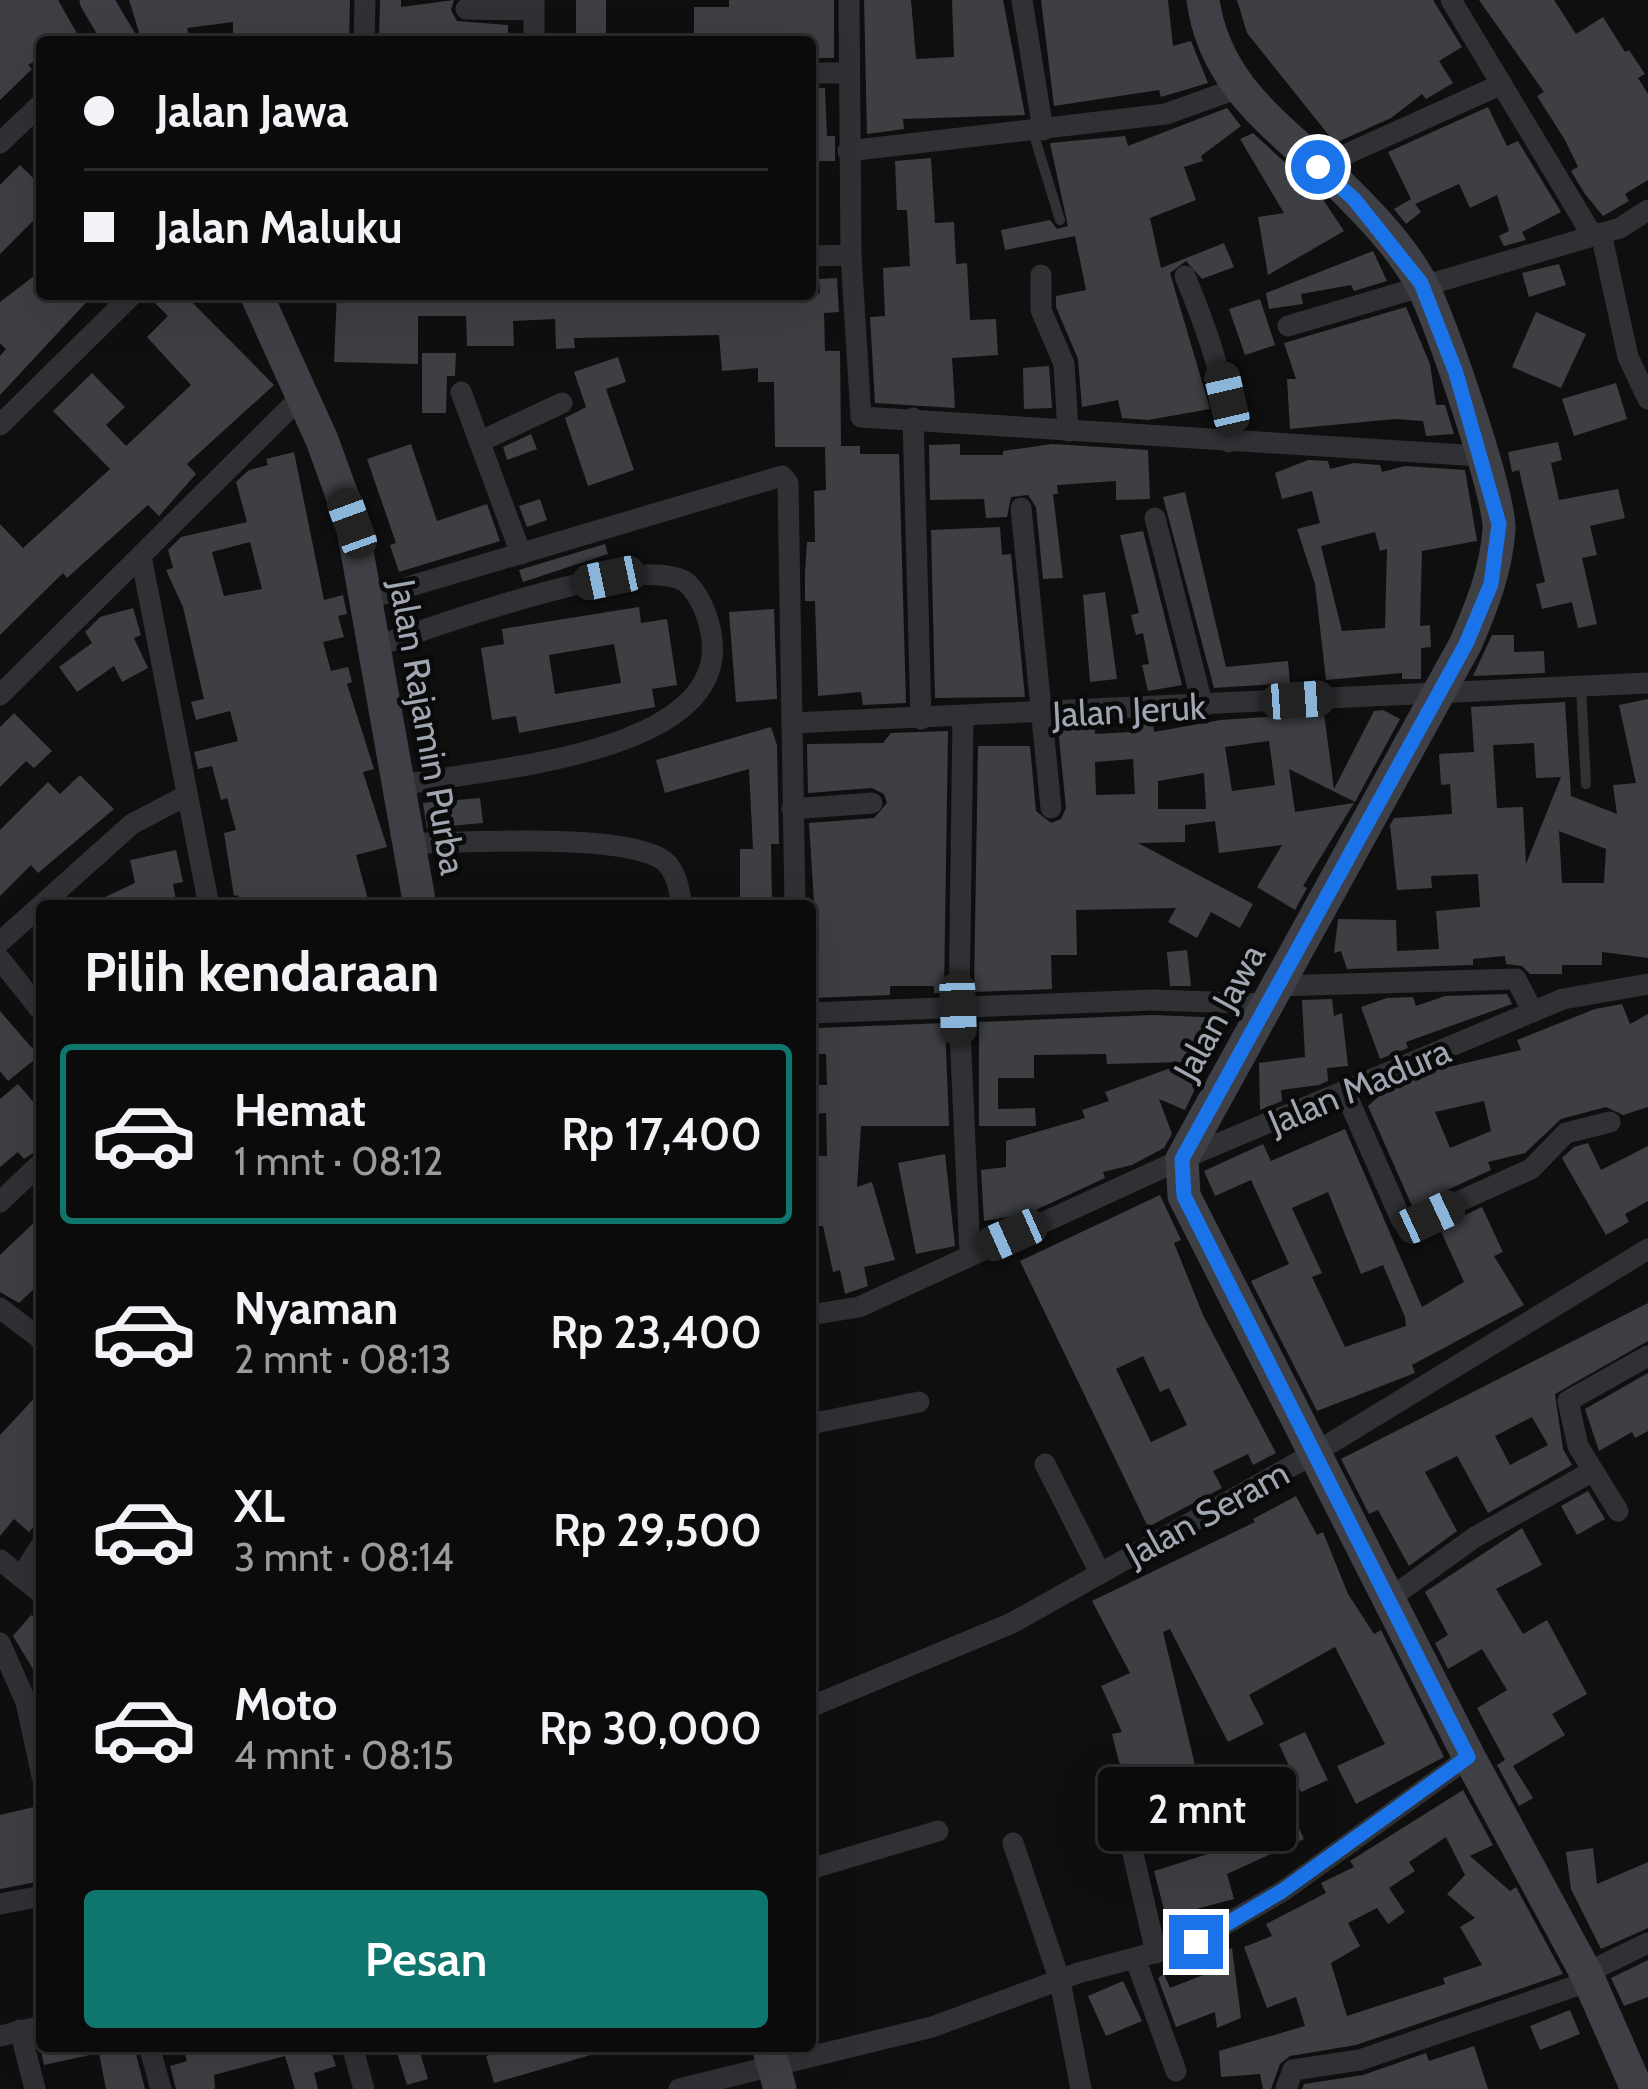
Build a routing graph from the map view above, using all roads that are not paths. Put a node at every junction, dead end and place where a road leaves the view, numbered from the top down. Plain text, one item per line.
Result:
1 (96, 0) edge
2 (365, 0) edge
3 (849, 0) edge
4 (1022, 0) edge
5 (1203, 0) edge
6 (1451, 0) edge
7 (534, 5) edge
8 (466, 9) dead end
9 (113, 36) edge
10 (364, 36) edge
11 (534, 36) edge
12 (816, 73) edge
13 (848, 73) junction
14 (1502, 84) junction
15 (1238, 88) junction
16 (36, 109) edge
17 (1038, 131) junction
18 (0, 143) edge
19 (848, 152) junction
20 (1318, 167) junction
21 (1648, 211) edge
22 (1060, 220) dead end
23 (1597, 234) junction
24 (850, 255) junction
25 (816, 256) edge
26 (1041, 275) dead end
27 (1184, 277) dead end
28 (1421, 283) junction
29 (128, 300) edge
30 (260, 300) edge
31 (1288, 326) dead end
32 (461, 392) dead end
33 (302, 396) junction
34 (1648, 399) edge
35 (562, 403) dead end
36 (913, 418) junction
37 (0, 424) edge
38 (1068, 430) junction
39 (479, 442) junction
40 (1229, 442) junction
41 (1480, 456) junction
42 (1021, 508) dead end
43 (1155, 518) dead end
44 (521, 554) junction
45 (141, 556) junction
46 (367, 599) junction
47 (376, 646) junction
48 (1648, 682) edge
49 (1581, 687) junction
50 (1440, 691) junction
51 (0, 695) edge
52 (1204, 707) junction
53 (1040, 715) junction
54 (963, 718) junction
55 (921, 719) junction
56 (793, 723) junction
57 (1586, 784) dead end
58 (402, 785) junction
59 (187, 795) junction
60 (872, 803) dead end
61 (1051, 808) dead end
62 (793, 809) junction
63 (411, 843) junction
64 (46, 900) edge
65 (208, 900) edge
66 (419, 900) edge
67 (680, 900) edge
68 (795, 900) edge
69 (36, 909) edge
70 (0, 941) edge
71 (0, 959) edge
72 (1648, 984) edge
73 (1272, 995) junction
74 (36, 1004) edge
75 (958, 1009) junction
76 (1533, 1012) junction
77 (816, 1013) edge
78 (1345, 1092) junction
79 (1610, 1122) dead end
80 (1182, 1159) junction
81 (36, 1168) edge
82 (0, 1202) edge
83 (1648, 1249) edge
84 (970, 1254) junction
85 (0, 1308) edge
86 (816, 1315) edge
87 (36, 1335) edge
88 (1648, 1356) edge
89 (919, 1402) dead end
90 (816, 1423) edge
91 (1313, 1454) junction
92 (1045, 1464) dead end
93 (1593, 1471) junction
94 (1618, 1511) dead end
95 (36, 1553) edge
96 (0, 1560) edge
97 (1100, 1573) junction
98 (21, 1577) junction
99 (36, 1589) edge
100 (1389, 1598) junction
101 (0, 1643) edge
102 (816, 1705) edge
103 (36, 1748) edge
104 (1468, 1757) junction
105 (1115, 1776) dead end
106 (938, 1831) dead end
107 (1013, 1844) dead end
108 (816, 1867) edge
109 (36, 1898) edge
110 (0, 1904) edge
111 (1648, 1943) edge
112 (1146, 1956) junction
113 (1588, 1977) junction
114 (1060, 1981) junction
115 (21, 2030) edge
116 (151, 2052) edge
117 (354, 2052) edge
118 (774, 2066) edge
119 (1177, 2071) dead end
120 (34, 2089) edge
121 (161, 2089) edge
122 (364, 2089) edge
123 (679, 2089) edge
124 (1081, 2089) edge
125 (1286, 2089) edge
126 (1637, 2089) edge

1 - 9 street
2 - 10 street
3 - 13 street
4 - 17 street
5 - 15 street, Jalan Jawa
6 - 14 street
7 - 8 street
7 - 11 street
12 - 13 street
13 - 19 street
14 - 20 street
14 - 23 street
15 - 17 street
15 - 20 street, Jalan Jawa
16 - 18 street
17 - 19 street
17 - 22 lane
19 - 24 street
20 - 28 street, Jalan Jawa
21 - 23 street
23 - 28 street
23 - 34 street
24 - 25 street
24 - 36 street
26 - 38 street
27 - 40 street
28 - 31 street
28 - 41 street, Jalan Jawa
29 - 37 street
30 - 33 street, Jalan Rajamin Purba
32 - 39 street
33 - 45 street
33 - 46 street, Jalan Rajamin Purba
35 - 39 street
36 - 38 street
36 - 55 street
38 - 40 street
39 - 44 street
40 - 41 street
41 - 50 street, Jalan Jawa
42 - 53 street
43 - 52 street
44 - 46 street
44 - 56 street
45 - 51 street
45 - 59 street
46 - 47 street, Jalan Rajamin Purba
47 - 58 street, Jalan Rajamin Purba
47 - 58 street
48 - 49 street, Jalan Jeruk
49 - 50 street, Jalan Jeruk
49 - 57 lane
50 - 52 street, Jalan Jeruk
50 - 73 street, Jalan Jawa
52 - 53 street, Jalan Jeruk
53 - 54 street, Jalan Jeruk
53 - 61 street
54 - 55 street, Jalan Jeruk
54 - 75 street
55 - 56 street, Jalan Jeruk
56 - 62 street
58 - 63 street, Jalan Rajamin Purba
59 - 64 street
59 - 65 street
60 - 62 street
62 - 68 street
63 - 66 street, Jalan Rajamin Purba
63 - 67 street
69 - 70 street
71 - 74 street
72 - 76 street, Jalan Madura
73 - 75 street
73 - 76 street
73 - 80 street, Jalan Jawa
75 - 77 street
75 - 84 street
76 - 78 street, Jalan Madura
78 - 79 street
78 - 80 street, Jalan Madura
80 - 84 street, Jalan Madura
80 - 91 street
81 - 82 street
83 - 91 street, Jalan Seram
84 - 86 street, Jalan Madura
85 - 87 street
88 - 93 street
89 - 90 street
91 - 97 street, Jalan Seram
91 - 100 street
92 - 97 street
93 - 94 street
93 - 100 street
95 - 98 street
96 - 98 street
97 - 102 street, Jalan Seram
98 - 99 street
100 - 104 street
101 - 103 street
104 - 112 street
104 - 113 street
105 - 112 street
106 - 108 street
107 - 114 street
109 - 110 street
111 - 113 street
112 - 114 street
112 - 119 street
113 - 125 street
113 - 126 street
114 - 118 street
114 - 124 street
115 - 120 street
116 - 121 street
117 - 122 street
118 - 123 street

